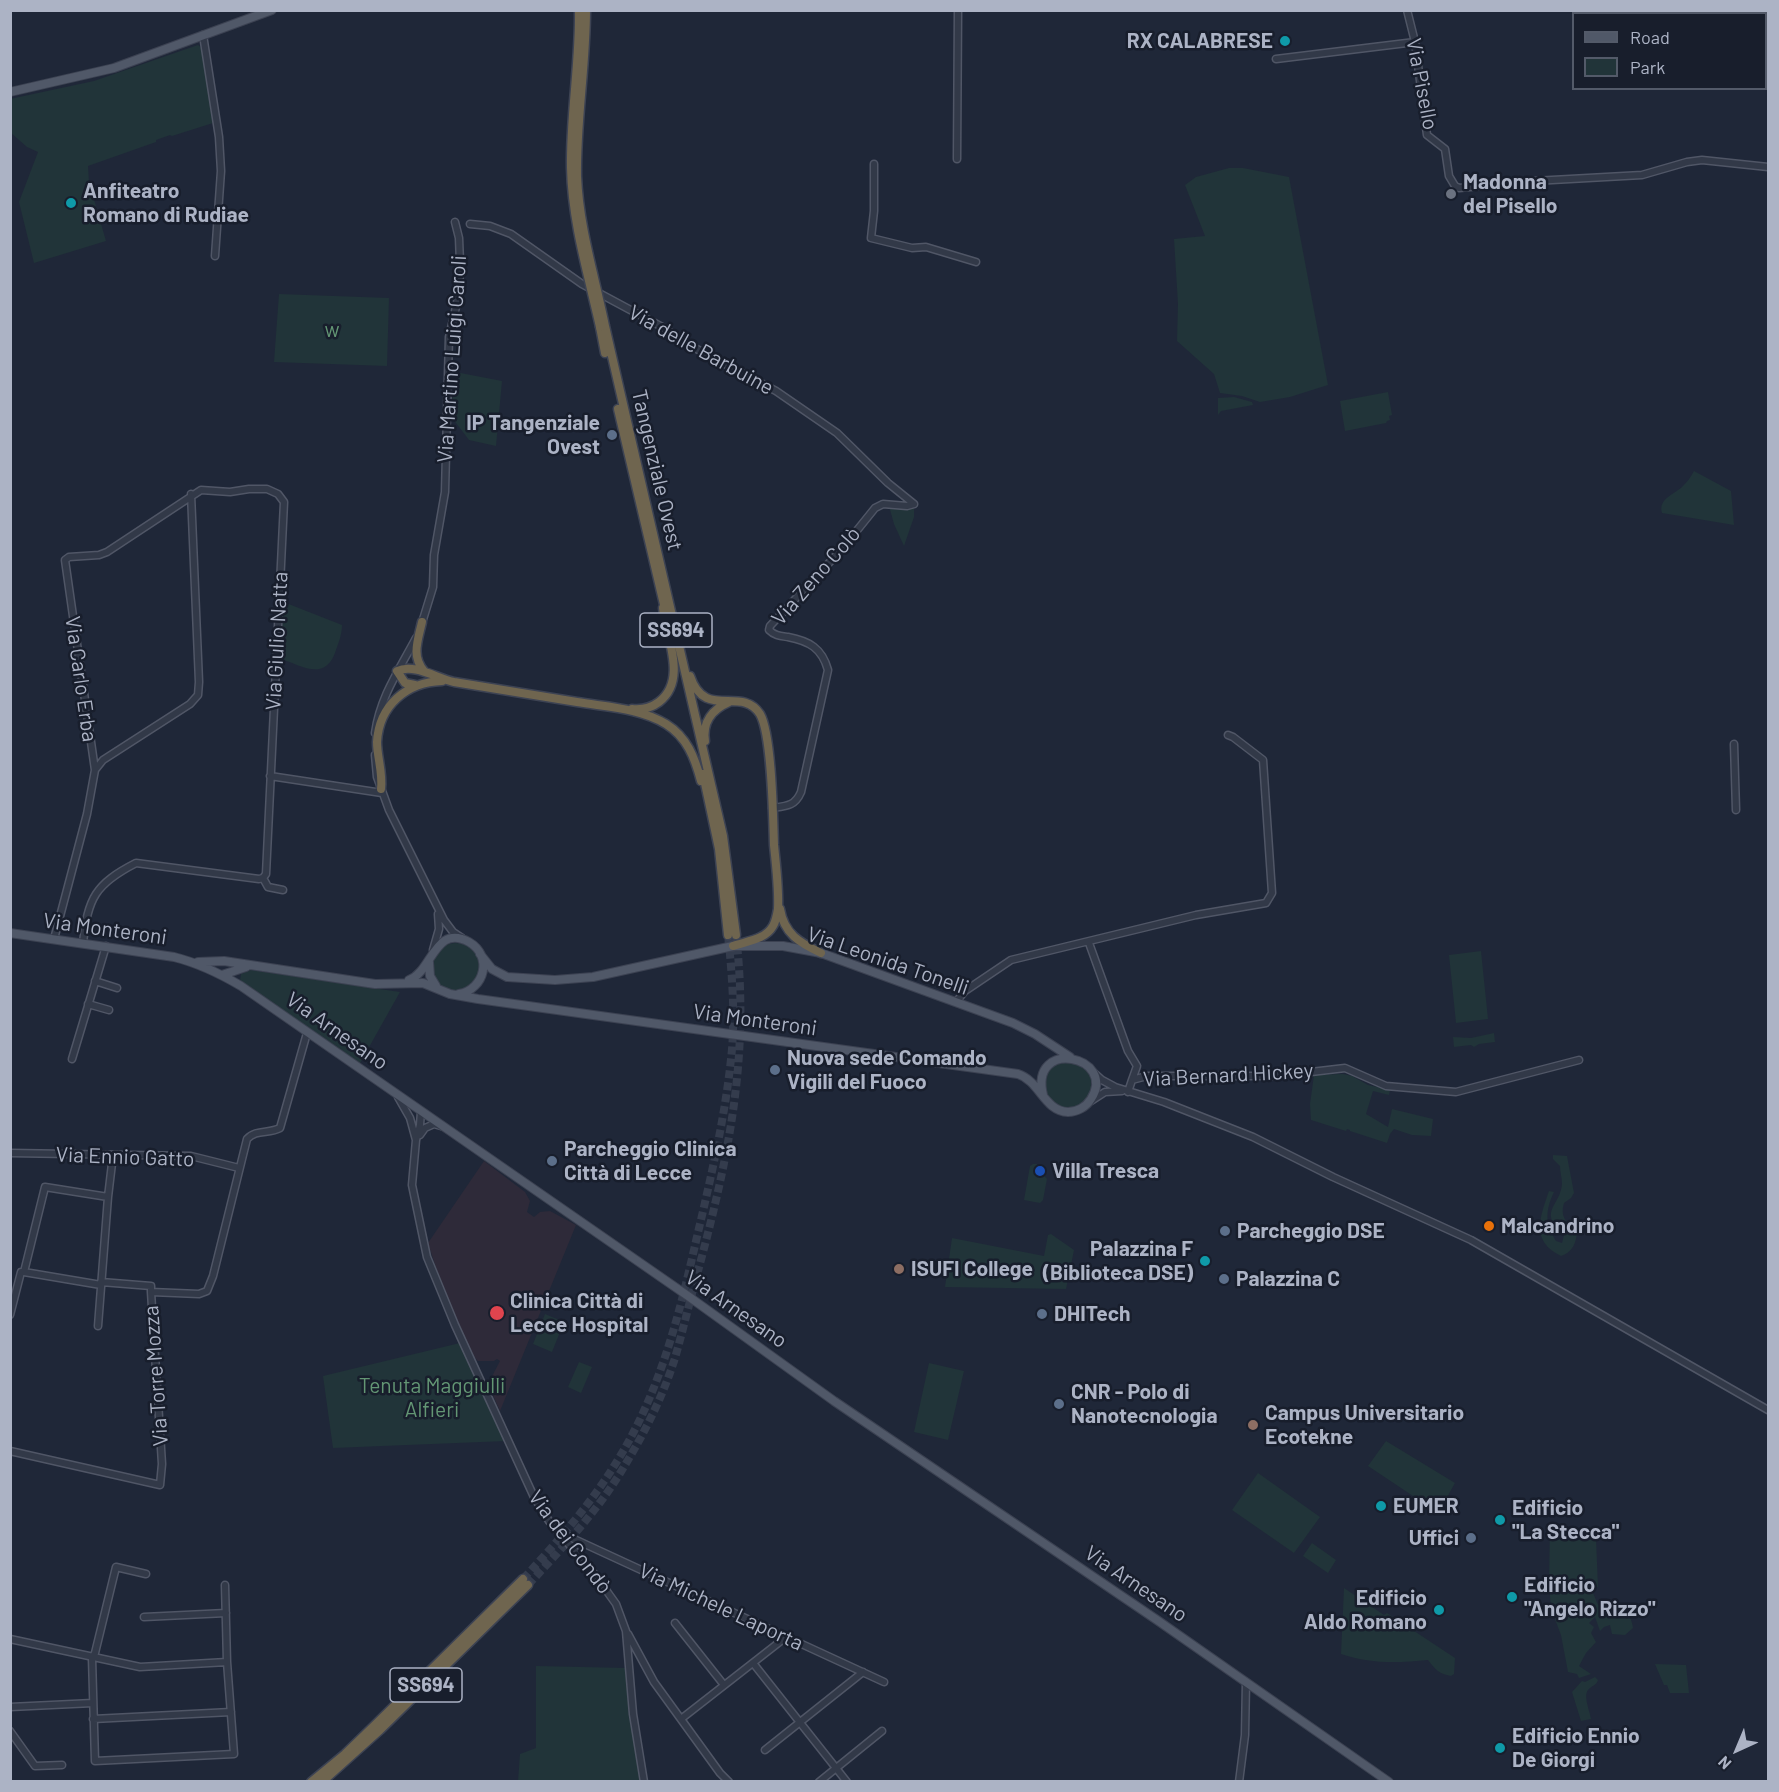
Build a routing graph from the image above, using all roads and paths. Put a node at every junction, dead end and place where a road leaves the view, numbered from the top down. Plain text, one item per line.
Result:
1 (272, 10) edge
2 (579, 10) edge
3 (586, 10) edge
4 (958, 10) edge
5 (1407, 10) edge
6 (203, 35) junction
7 (1415, 42) junction
8 (1276, 59) dead end
9 (10, 92) edge
10 (957, 159) dead end
11 (874, 164) dead end
12 (1768, 167) edge
13 (455, 222) dead end
14 (470, 224) dead end
15 (215, 256) dead end
16 (976, 261) dead end
17 (602, 326) junction
18 (191, 494) junction
19 (914, 504) joint
20 (667, 604) junction
21 (422, 622) junction
22 (397, 671) junction
23 (429, 675) junction
24 (451, 681) junction
25 (415, 685) junction
26 (729, 702) junction
27 (617, 708) junction
28 (1228, 735) dead end
29 (1734, 744) dead end
30 (95, 770) junction
31 (270, 776) junction
32 (381, 791) junction
33 (714, 797) junction
34 (772, 808) junction
35 (1736, 810) dead end
36 (717, 836) junction
37 (264, 878) junction
38 (283, 890) dead end
39 (778, 900) junction
40 (434, 902) junction
41 (10, 933) edge
42 (54, 939) junction
43 (83, 943) junction
44 (470, 943) junction
45 (1089, 943) junction
46 (106, 946) junction
47 (733, 946) junction
48 (433, 951) junction
49 (821, 953) junction
50 (480, 954) junction
51 (429, 960) junction
52 (194, 962) junction
53 (231, 963) junction
54 (248, 967) junction
55 (222, 975) junction
56 (95, 981) junction
57 (399, 984) junction
58 (241, 986) junction
59 (438, 987) junction
60 (117, 988) dead end
61 (455, 994) junction
62 (956, 1002) junction
63 (88, 1004) junction
64 (110, 1010) dead end
65 (307, 1033) junction
66 (1070, 1058) junction
67 (72, 1059) dead end
68 (1579, 1060) dead end
69 (1091, 1070) junction
70 (1132, 1080) junction
71 (1127, 1091) junction
72 (396, 1094) junction
73 (1043, 1095) junction
74 (1088, 1104) junction
75 (422, 1112) junction
76 (442, 1126) junction
77 (416, 1140) junction
78 (10, 1153) edge
79 (113, 1155) junction
80 (239, 1168) junction
81 (108, 1197) junction
82 (24, 1272) junction
83 (101, 1283) junction
84 (151, 1292) junction
85 (10, 1315) edge
86 (98, 1326) dead end
87 (1768, 1410) edge
88 (10, 1451) edge
89 (558, 1532) junction
90 (146, 1574) dead end
91 (225, 1585) dead end
92 (226, 1613) junction
93 (144, 1617) dead end
94 (675, 1623) dead end
95 (626, 1631) junction
96 (786, 1637) junction
97 (10, 1639) edge
98 (92, 1658) junction
99 (227, 1662) junction
100 (753, 1663) junction
101 (863, 1672) junction
102 (884, 1682) dead end
103 (1246, 1682) junction
104 (724, 1685) junction
105 (93, 1703) junction
106 (10, 1707) edge
107 (231, 1712) junction
108 (93, 1719) junction
109 (681, 1719) junction
110 (800, 1723) junction
111 (10, 1731) edge
112 (882, 1731) dead end
113 (765, 1750) dead end
114 (62, 1765) dead end
115 (836, 1768) junction
116 (311, 1782) edge
117 (322, 1782) edge
118 (644, 1782) edge
119 (729, 1782) edge
120 (819, 1782) edge
121 (847, 1782) edge
122 (1239, 1782) edge
123 (1389, 1782) edge

1 - 6 main road
2 - 17 highway, Tangenziale Ovest / SS694, bridge
3 - 17 highway, Tangenziale Ovest / SS694, bridge
4 - 10 street
5 - 7 street, Via Pisello
6 - 9 main road
6 - 15 street
7 - 8 street
7 - 12 street, Via Pisello
11 - 16 street
13 - 21 street, Via Martino Luigi Caroli
14 - 19 street, Via delle Barbuine
17 - 20 highway, Tangenziale Ovest / SS694
18 - 30 street
18 - 30 street, Via Carlo Erba
18 - 31 street, Via Giulio Natta
19 - 34 street, Via Zeno Colò
20 - 26 highway
20 - 27 highway
20 - 33 highway, Tangenziale Ovest / SS694
20 - 36 highway, Tangenziale Ovest / SS694
21 - 22 street, Via Martino Luigi Caroli
21 - 23 highway
22 - 23 highway
22 - 25 highway
22 - 32 street, Via Martino Luigi Caroli
23 - 24 highway
24 - 25 highway
24 - 27 highway
25 - 32 highway
26 - 33 highway
26 - 34 highway
27 - 36 highway
28 - 45 street
29 - 35 street
30 - 42 street, Via Carlo Erba
31 - 32 street
31 - 37 street, Via Giulio Natta
32 - 40 street, Via Martino Luigi Caroli
33 - 36 highway, Tangenziale Ovest / SS694
34 - 39 highway
37 - 38 street
37 - 43 street
39 - 47 highway
39 - 49 highway
40 - 44 street, Via Martino Luigi Caroli
40 - 48 street, Via Martino Luigi Caroli
41 - 42 main road, Via Monteroni
42 - 43 main road, Via Monteroni
43 - 46 main road, Via Monteroni
44 - 48 main road
44 - 50 main road
45 - 62 street
45 - 70 street
46 - 52 main road, Via Monteroni
46 - 56 street
47 - 49 main road, Via Leonida Tonelli
47 - 50 main road, Via Leonida Tonelli
48 - 51 main road
49 - 62 main road, Via Leonida Tonelli
50 - 61 main road
51 - 57 main road
51 - 59 main road
52 - 53 main road, Via Monteroni
52 - 55 main road, Via Monteroni
53 - 54 main road, Via Monteroni
53 - 55 main road
54 - 55 main road, Via Monteroni
54 - 57 main road, Via Monteroni
54 - 58 main road
55 - 58 main road, Via Monteroni
56 - 60 street
56 - 63 street
57 - 59 main road, Via Monteroni
58 - 65 main road, Via Arnesano
59 - 61 main road, Via Monteroni
61 - 73 main road, Via Monteroni
62 - 66 main road, Via Leonida Tonelli
63 - 64 street
63 - 67 street
65 - 72 main road, Via Arnesano
65 - 80 street, Via Torre Mozza
66 - 69 main road
66 - 73 main road
68 - 70 street, Via Bernard Hickey
69 - 71 street
69 - 74 main road
70 - 71 street, Via Bernard Hickey
71 - 74 street
71 - 87 street
72 - 75 main road, Via Arnesano
72 - 77 street, Via dei Condò
73 - 74 main road, Via Monteroni
75 - 76 main road, Via Arnesano
75 - 77 street, Via dei Condò
76 - 77 street
76 - 103 main road, Via Arnesano
77 - 89 street, Via dei Condò
78 - 79 street, Via Ennio Gatto
79 - 80 street, Via Ennio Gatto
79 - 81 street
80 - 84 street, Via Torre Mozza
81 - 82 street
81 - 83 street
82 - 83 street
82 - 85 street
83 - 84 street
83 - 86 street
84 - 88 street, Via Torre Mozza
89 - 95 street, Via dei Condò
89 - 96 street, Via Michele Laporta
90 - 98 street
91 - 92 street
92 - 93 street
92 - 99 street
94 - 104 street
95 - 109 street
95 - 118 street, Via dei Condò
96 - 100 street
96 - 101 street, Via Michele Laporta
97 - 98 street
98 - 99 street
98 - 105 street
99 - 107 street
100 - 104 street
100 - 110 street
101 - 102 street, Via Michele Laporta
101 - 110 street
103 - 122 street
103 - 123 main road, Via Arnesano
104 - 109 street
105 - 106 street
105 - 108 street
107 - 108 street
107 - 108 street
109 - 119 street
110 - 113 street
110 - 115 street
111 - 114 street
112 - 115 street
115 - 120 street
115 - 121 street
116 - 117 highway, SS694

